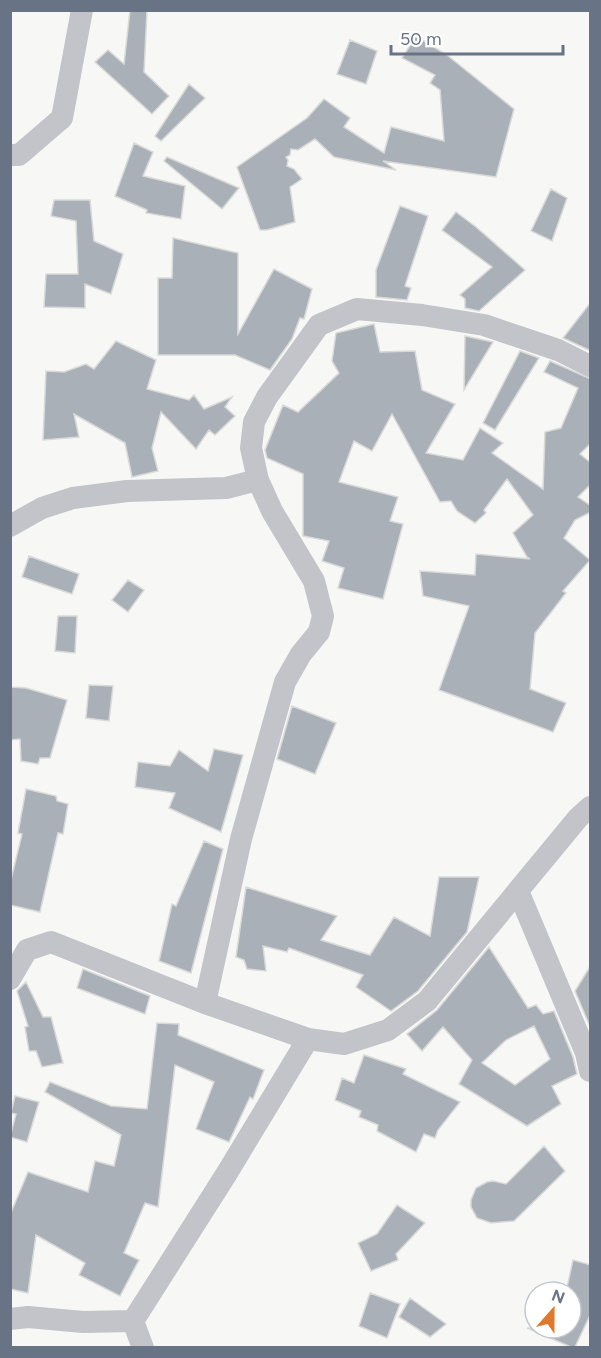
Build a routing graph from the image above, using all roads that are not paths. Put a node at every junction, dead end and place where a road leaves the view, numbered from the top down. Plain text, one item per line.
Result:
1 (82, 10) edge
2 (10, 155) edge
3 (591, 366) edge
4 (258, 480) junction
5 (10, 526) edge
6 (591, 807) edge
7 (518, 891) junction
8 (10, 979) edge
9 (205, 1004) junction
10 (308, 1039) junction
11 (591, 1071) edge
12 (10, 1319) edge
13 (133, 1321) junction
14 (143, 1347) edge

1 - 2 street
3 - 4 street
4 - 5 street
4 - 9 street
6 - 7 street
7 - 10 street
7 - 11 street
8 - 9 street
9 - 10 street
10 - 13 street
12 - 13 street
13 - 14 street

